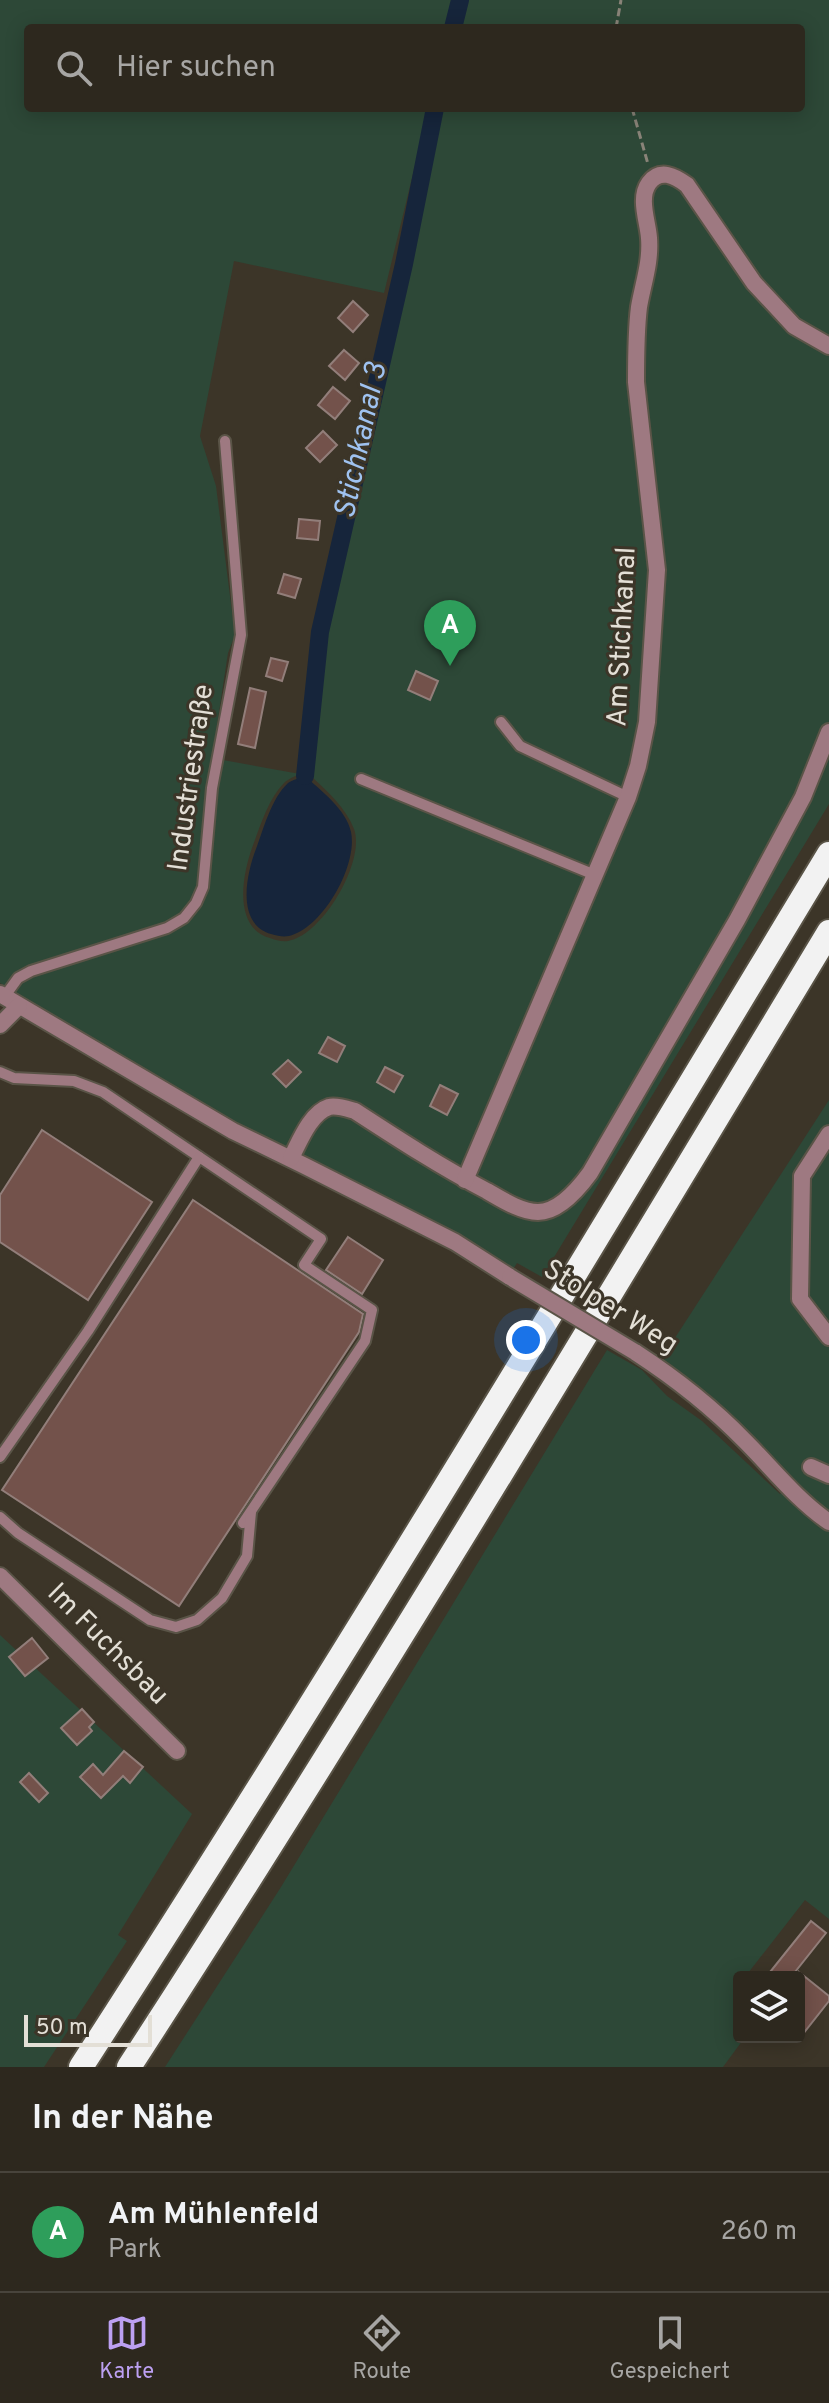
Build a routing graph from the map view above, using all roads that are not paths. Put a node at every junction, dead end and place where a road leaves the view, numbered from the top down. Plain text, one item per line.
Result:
1 (829, 346) edge
2 (225, 441) dead end
3 (501, 722) dead end
4 (829, 732) edge
5 (361, 779) dead end
6 (628, 797) junction
7 (829, 854) edge
8 (595, 875) junction
9 (829, 932) edge
10 (2, 995) edge
11 (19, 1006) junction
12 (0, 1025) edge
13 (2, 1078) edge
14 (829, 1134) edge
15 (199, 1157) junction
16 (291, 1158) junction
17 (333, 1180) joint
18 (465, 1180) junction
19 (829, 1337) edge
20 (0, 1457) edge
21 (811, 1467) dead end
22 (829, 1475) edge
23 (251, 1511) junction
24 (0, 1517) edge
25 (829, 1522) edge
26 (243, 1523) dead end
27 (0, 1576) edge
28 (177, 1751) dead end
29 (78, 2067) edge
30 (129, 2067) edge

1 - 6 street, Am Stichkanal
2 - 10 lane, Industriestraße
3 - 6 lane
4 - 18 street
5 - 8 lane
6 - 8 street, Am Stichkanal
7 - 29 highway
8 - 18 street, Am Stichkanal
9 - 30 highway
10 - 11 street, Industriestraße
11 - 12 street
11 - 16 street, Industriestraße
13 - 15 lane
14 - 19 street
15 - 20 lane
15 - 23 lane
16 - 17 street, Industriestraße
16 - 18 street
17 - 25 street, Stolper Weg, bridge
21 - 22 street
23 - 24 lane
23 - 26 lane
27 - 28 street, Im Fuchsbau

